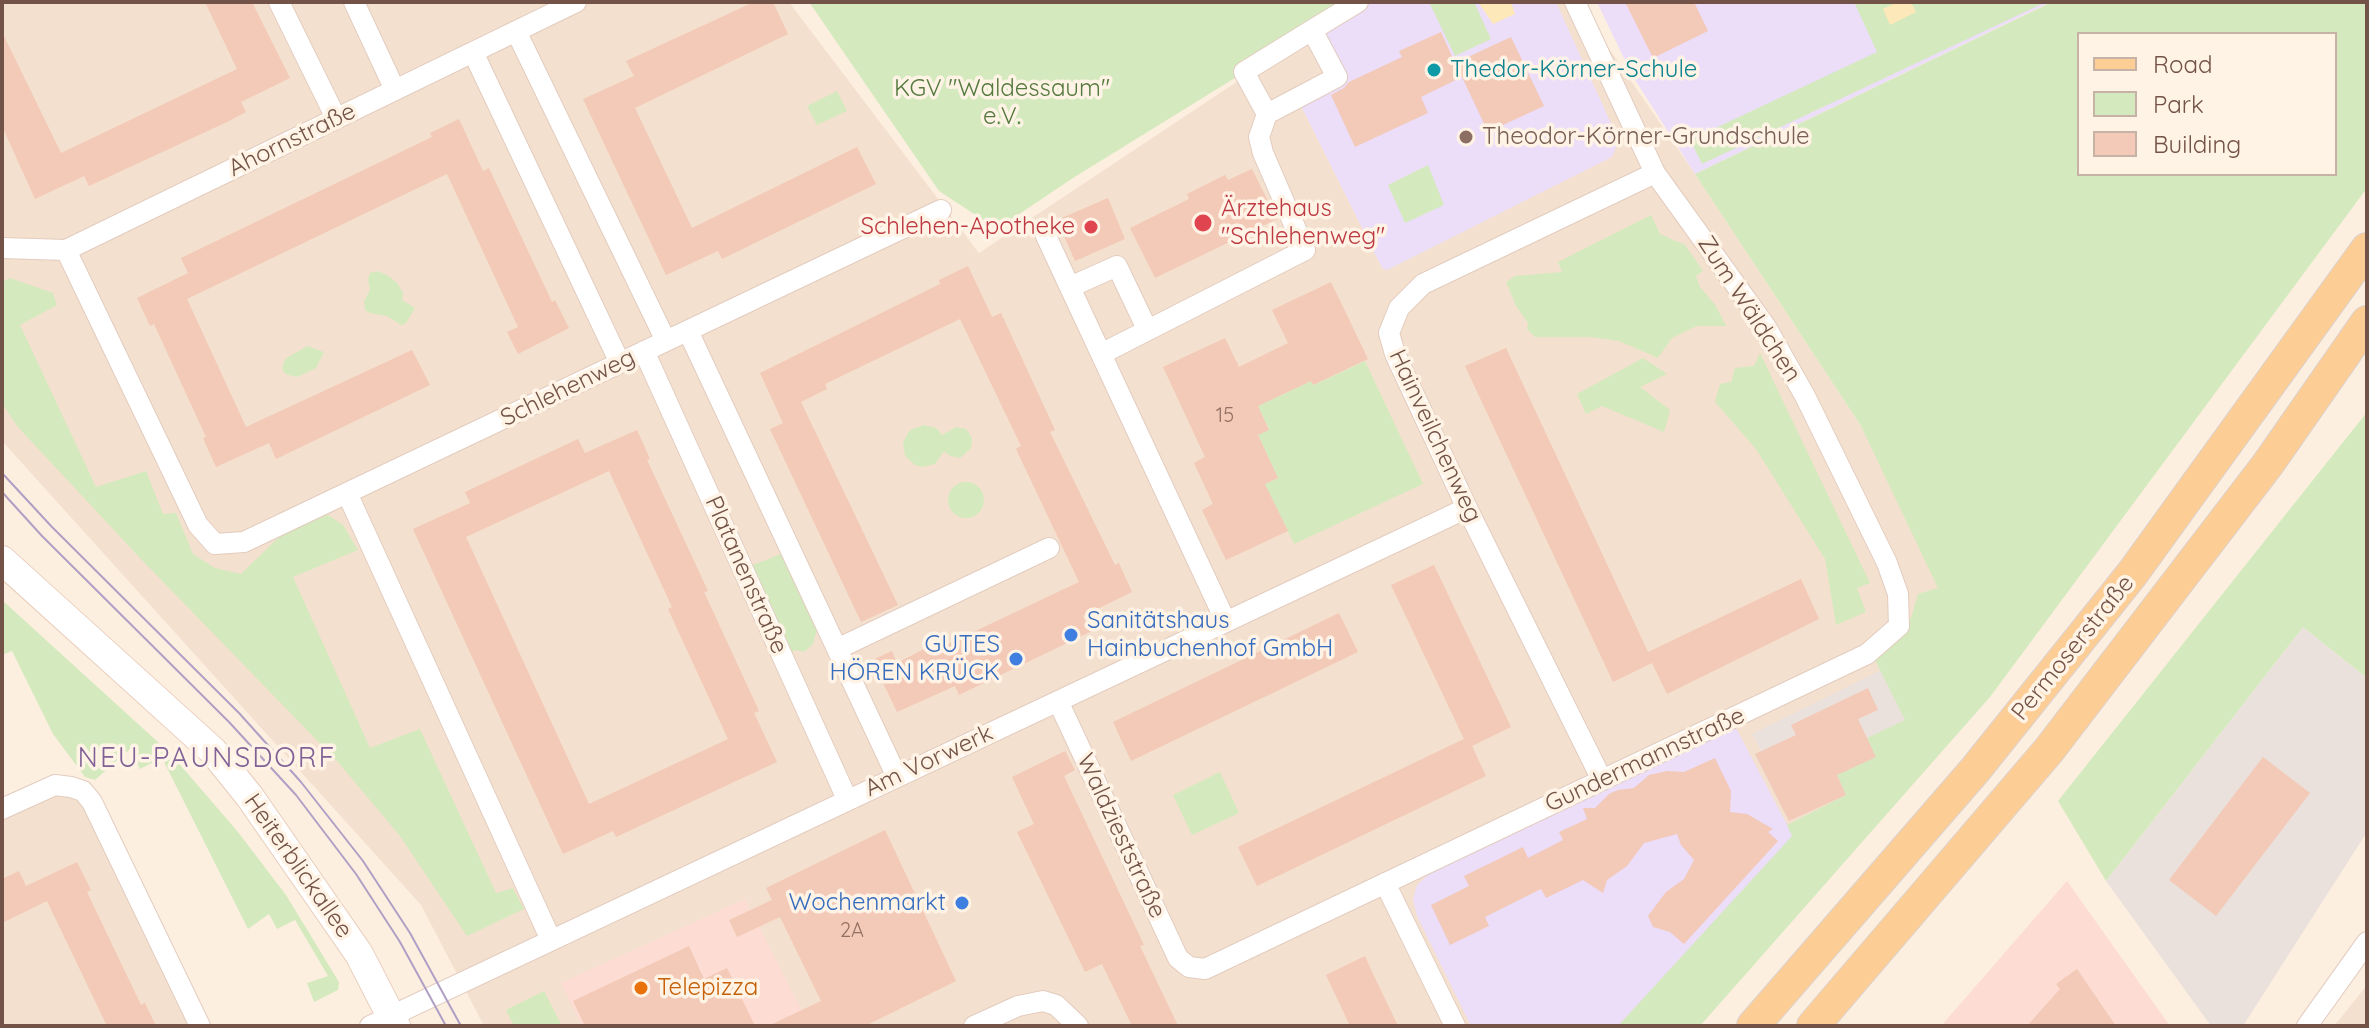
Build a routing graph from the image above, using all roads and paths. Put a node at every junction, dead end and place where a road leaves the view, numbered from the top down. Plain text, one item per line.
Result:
1 (279, 2) edge
2 (354, 2) edge
3 (576, 2) edge
4 (1358, 2) edge
5 (1575, 2) edge
6 (1312, 30) junction
7 (516, 31) junction
8 (473, 52) junction
9 (395, 90) junction
10 (1267, 114) junction
11 (336, 118) junction
12 (1655, 173) junction
13 (941, 210) dead end
14 (1046, 236) dead end
15 (2, 248) edge
16 (2367, 249) edge
17 (66, 250) junction
18 (1070, 287) junction
19 (2367, 322) edge
20 (1147, 329) junction
21 (688, 331) junction
22 (666, 341) junction
23 (644, 351) junction
24 (1101, 354) junction
25 (620, 363) junction
26 (347, 493) junction
27 (1467, 508) junction
28 (1049, 548) dead end
29 (2, 560) edge
30 (1226, 622) junction
31 (1899, 626) joint
32 (837, 649) junction
33 (1058, 701) junction
34 (897, 777) junction
35 (1602, 780) junction
36 (847, 799) junction
37 (2, 809) edge
38 (1385, 883) junction
39 (551, 940) junction
40 (2367, 942) edge
41 (1189, 967) joint
42 (386, 1023) edge
43 (200, 1026) edge
44 (974, 1026) edge
45 (1078, 1026) edge
46 (1455, 1026) edge
47 (1753, 1026) edge
48 (1813, 1026) edge
49 (2307, 1026) edge

1 - 11 street
2 - 9 street
3 - 7 street, Ahornstraße
4 - 6 street
5 - 12 street, Zum Wäldchen
6 - 10 street
6 - 10 street
7 - 8 street, Ahornstraße
7 - 22 street
8 - 9 street, Ahornstraße
8 - 25 street
9 - 11 street, Ahornstraße
10 - 20 street
11 - 17 street, Ahornstraße
12 - 27 street, Hainveilchenweg
12 - 31 street, Zum Wäldchen
13 - 21 street, Schlehenweg
14 - 18 street
15 - 17 street, Ahornstraße
16 - 47 main road, Permoserstraße
17 - 26 street, Schlehenweg
18 - 20 street
18 - 24 street
19 - 48 main road, Permoserstraße
20 - 24 street
21 - 22 street, Schlehenweg
21 - 32 street, Platanenstraße
22 - 23 street, Schlehenweg
23 - 25 street, Schlehenweg
23 - 36 street, Platanenstraße
24 - 30 street
25 - 26 street, Schlehenweg
26 - 39 street
27 - 30 street, Am Vorwerk
27 - 35 street, Hainveilchenweg
28 - 32 street
29 - 42 main road, Heiterblickallee
30 - 33 street, Am Vorwerk
31 - 35 street, Gundermannstraße
32 - 34 street, Platanenstraße
33 - 34 street, Am Vorwerk
33 - 41 street, Waldzieststraße
34 - 36 street, Am Vorwerk
35 - 38 street, Gundermannstraße
36 - 39 street, Am Vorwerk
37 - 43 street
38 - 41 street, Gundermannstraße
38 - 46 street
39 - 42 street, Am Vorwerk
40 - 49 street
44 - 45 street

